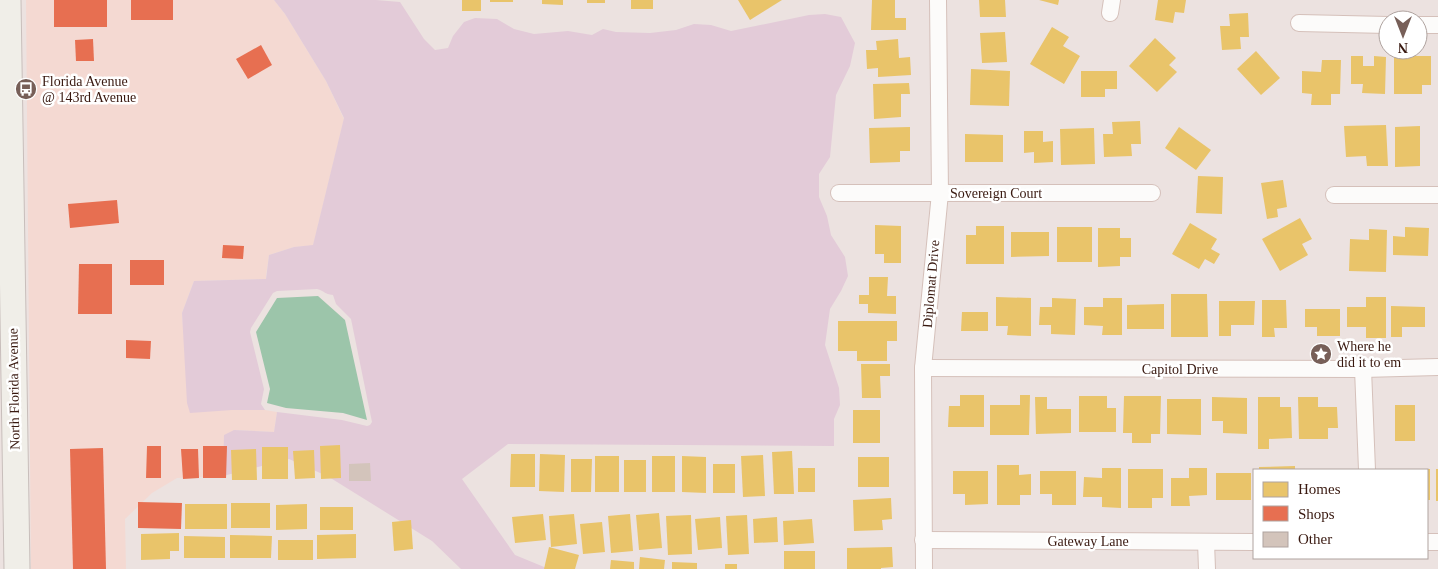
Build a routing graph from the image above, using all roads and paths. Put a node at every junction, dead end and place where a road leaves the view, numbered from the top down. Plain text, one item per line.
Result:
1 (8, 0) edge
2 (938, 0) edge
3 (1299, 23) dead end
4 (1378, 25) edge
5 (5, 121) edge
6 (5, 165) edge
7 (839, 193) dead end
8 (940, 193) junction
9 (1152, 193) dead end
10 (1334, 195) dead end
11 (1438, 196) edge
12 (6, 266) edge
13 (1438, 367) edge
14 (923, 368) junction
15 (1364, 369) junction
16 (1366, 469) edge
17 (8, 527) edge
18 (923, 540) junction
19 (1206, 542) junction
20 (1253, 542) edge
21 (17, 569) edge
22 (924, 569) edge
23 (1207, 569) edge

1 - 5 main road, North Florida Avenue
2 - 8 street, Diplomat Drive
3 - 4 street
5 - 6 main road, North Florida Avenue
6 - 12 main road, North Florida Avenue
7 - 8 street, Sovereign Court
8 - 9 street, Sovereign Court
8 - 14 street, Diplomat Drive
10 - 11 street
12 - 17 main road, North Florida Avenue
13 - 15 street, Capitol Drive
14 - 15 street, Capitol Drive
14 - 18 street, Diplomat Drive
15 - 16 street
17 - 21 main road, North Florida Avenue
18 - 19 street, Gateway Lane
18 - 22 street, Diplomat Drive
19 - 20 street, Gateway Lane
19 - 23 street

